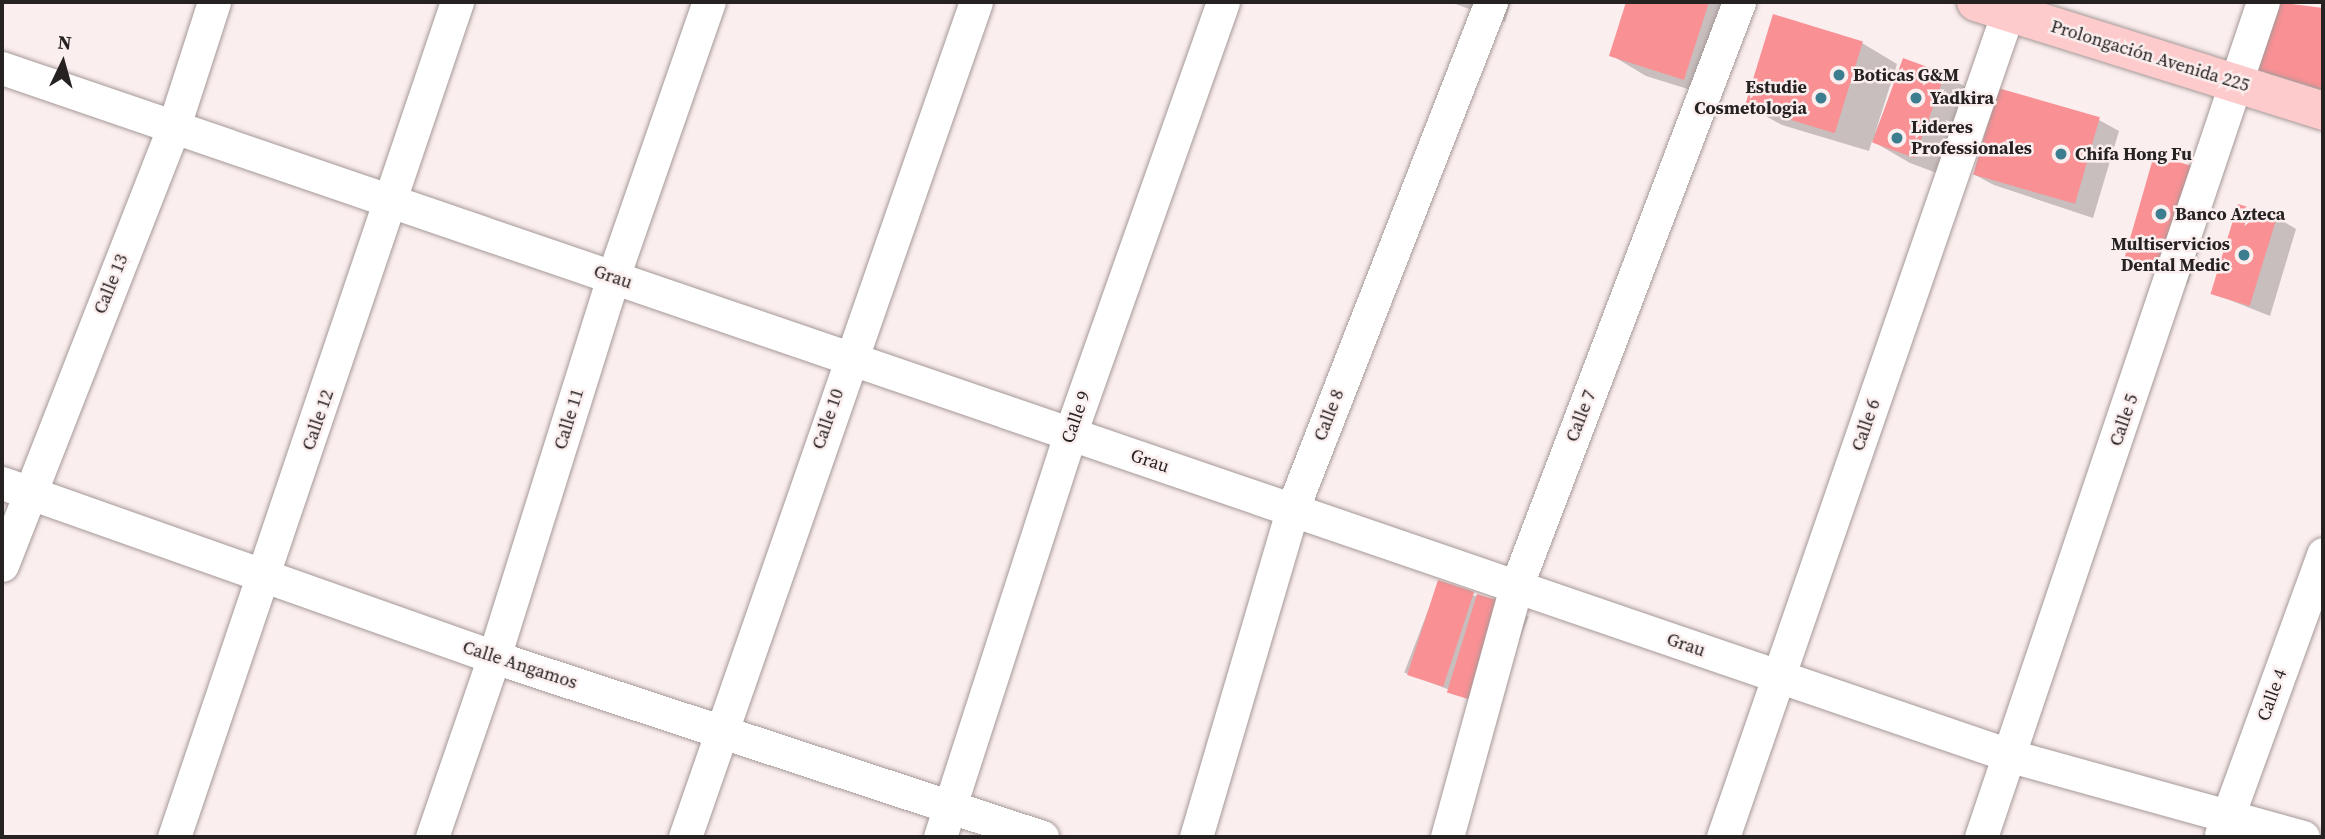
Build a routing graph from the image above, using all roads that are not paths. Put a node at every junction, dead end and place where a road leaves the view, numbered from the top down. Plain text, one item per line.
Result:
1 (214, 2) edge
2 (457, 2) edge
3 (709, 2) edge
4 (976, 2) edge
5 (1223, 2) edge
6 (1491, 2) edge
7 (1739, 2) edge
8 (2263, 2) edge
9 (1992, 7) edge
10 (2, 68) edge
11 (2238, 84) junction
12 (2323, 111) edge
13 (174, 126) junction
14 (392, 201) junction
15 (613, 277) junction
16 (849, 358) junction
17 (1070, 434) junction
18 (15, 488) edge
19 (1292, 510) junction
20 (2323, 554) edge
21 (2, 565) edge
22 (264, 578) junction
23 (1516, 586) junction
24 (494, 657) junction
25 (1779, 676) junction
26 (722, 731) junction
27 (2011, 756) junction
28 (946, 823) edge
29 (2224, 826) edge
30 (174, 837) edge
31 (432, 837) edge
32 (685, 837) edge
33 (1042, 837) edge
34 (1196, 837) edge
35 (1447, 837) edge
36 (1723, 837) edge
37 (1981, 837) edge
38 (2303, 837) edge

1 - 13 street, Calle 13
2 - 14 street, Calle 12
3 - 15 street, Calle 11
4 - 16 street, Calle 10
5 - 17 street, Calle 9
6 - 19 street, Calle 8
7 - 23 street, Calle 7
8 - 11 street, Calle 5
9 - 11 main road, Prolongación Avenida 225
9 - 25 street, Calle 6
10 - 13 street, Grau
11 - 12 main road, Prolongación Avenida 225
11 - 27 street, Calle 5
13 - 14 street, Grau
13 - 18 street, Calle 13
14 - 15 street, Grau
14 - 22 street, Calle 12
15 - 16 street, Grau
15 - 24 street, Calle 11
16 - 17 street, Grau
16 - 26 street, Calle 10
17 - 19 street, Grau
17 - 28 street, Calle 9
18 - 21 street, Calle 13
18 - 22 street, Calle Angamos
19 - 23 street, Grau
19 - 34 street, Calle 8
20 - 29 street, Calle 4
22 - 24 street, Calle Angamos
22 - 30 street, Calle 12
23 - 25 street, Grau
23 - 35 street, Calle 7
24 - 26 street, Calle Angamos
24 - 31 street, Calle 11
25 - 27 street, Grau
25 - 36 street, Calle 6
26 - 28 street, Calle Angamos
26 - 32 street, Calle 10
27 - 29 street, Grau
27 - 37 street, Calle 5
28 - 33 street, Calle Angamos
29 - 38 street, Grau

